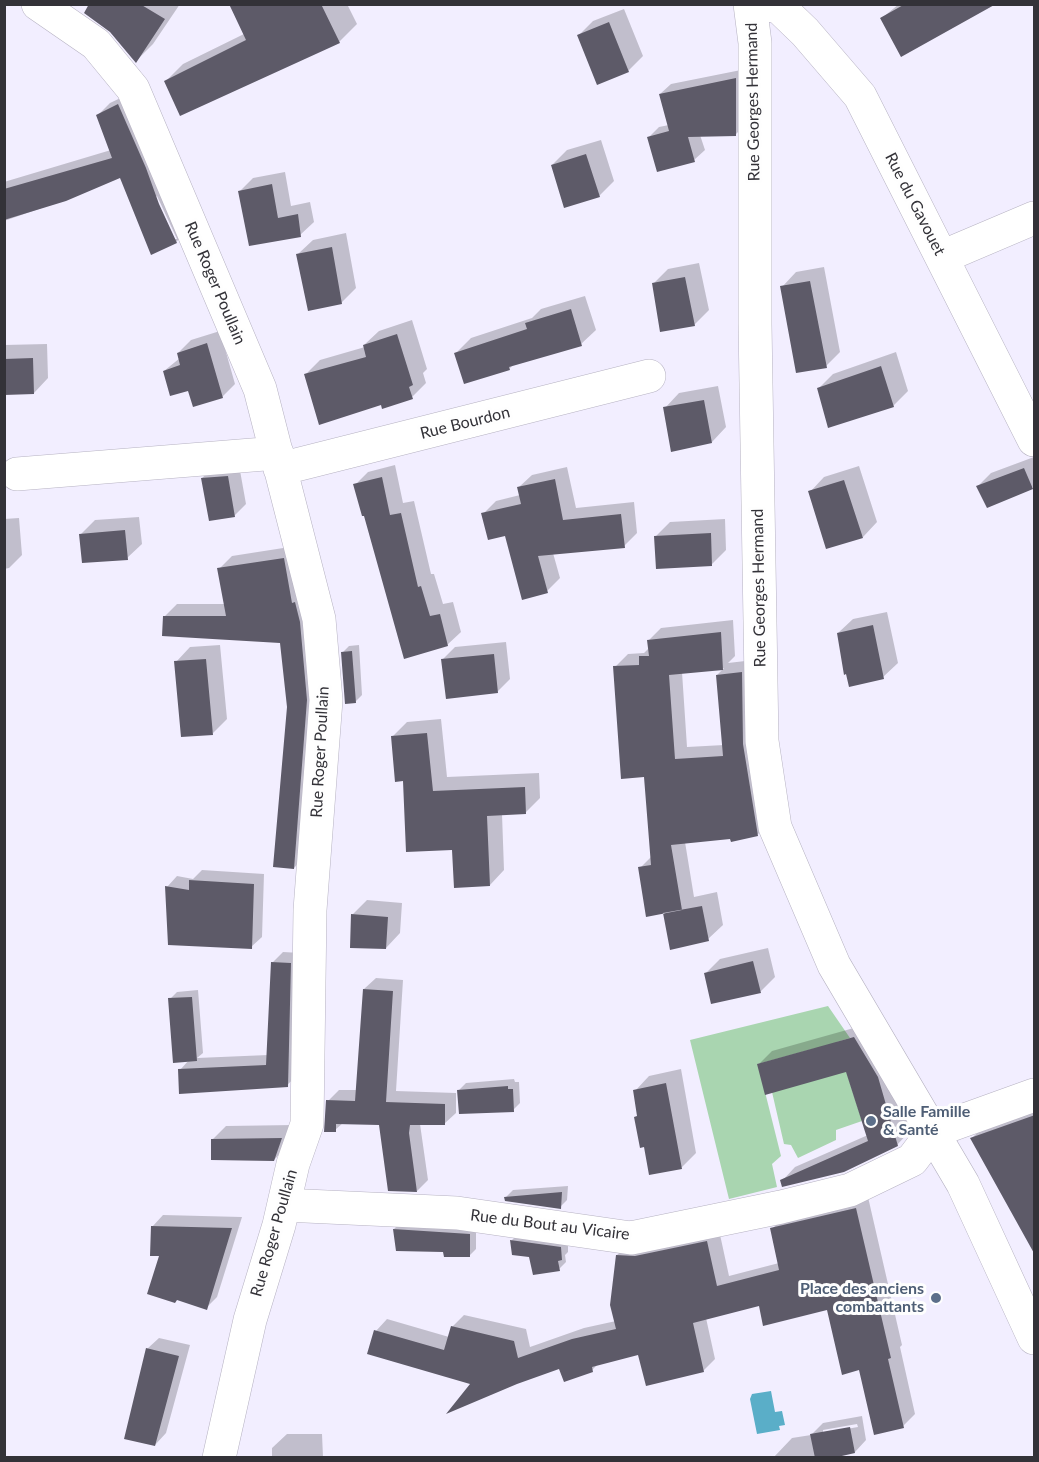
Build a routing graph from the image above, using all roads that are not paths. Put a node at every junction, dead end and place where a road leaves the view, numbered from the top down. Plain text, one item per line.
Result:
1 (38, 4) edge
2 (750, 4) edge
3 (756, 4) edge
4 (1035, 219) edge
5 (942, 257) junction
6 (649, 376) dead end
7 (1035, 440) edge
8 (278, 461) junction
9 (17, 474) dead end
10 (1035, 1095) edge
11 (934, 1131) junction
12 (284, 1205) junction
13 (1035, 1338) edge
14 (219, 1458) edge

1 - 8 street, Rue Roger Poullain
2 - 11 street, Rue Georges Hermand
3 - 5 street, Rue du Gavouet
4 - 5 street
5 - 7 street, Rue du Gavouet
6 - 8 street, Rue Bourdon
8 - 9 street, Rue Bourdon
8 - 12 street, Rue Roger Poullain
10 - 11 street
11 - 12 street, Rue du Bout au Vicaire
11 - 13 street
12 - 14 street, Rue Roger Poullain

